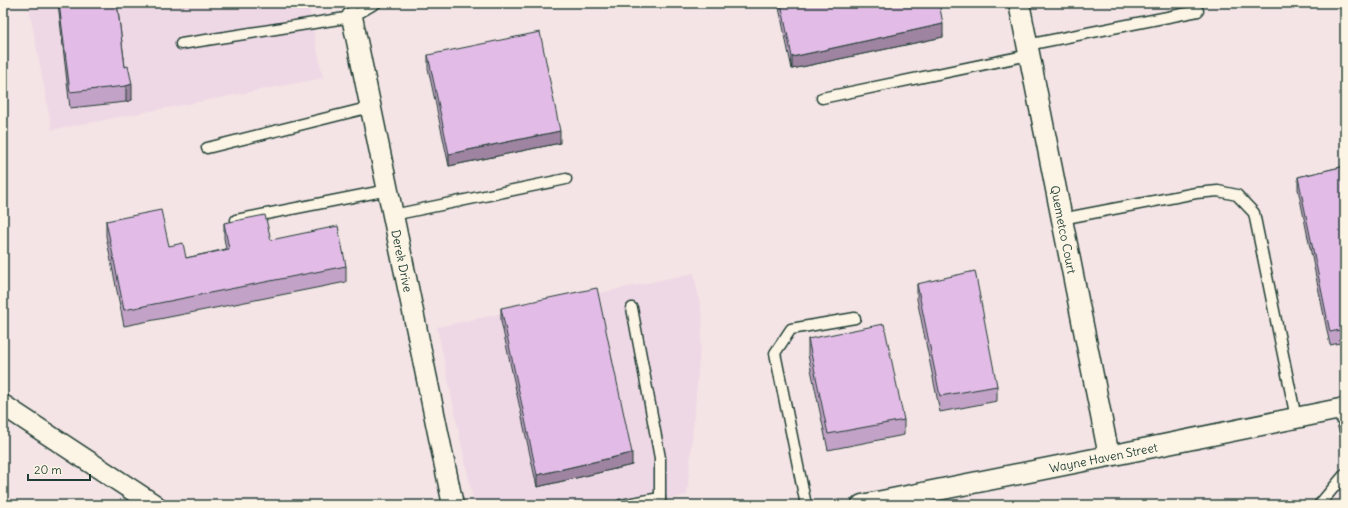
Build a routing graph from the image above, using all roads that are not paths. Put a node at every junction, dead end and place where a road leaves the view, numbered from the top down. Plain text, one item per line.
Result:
1 (376, 3) edge
2 (1018, 3) edge
3 (1198, 11) dead end
4 (352, 17) junction
5 (181, 44) dead end
6 (1028, 50) junction
7 (822, 98) dead end
8 (371, 107) junction
9 (207, 148) dead end
10 (566, 179) dead end
11 (388, 190) junction
12 (393, 215) junction
13 (236, 220) edge
14 (1061, 220) junction
15 (632, 308) dead end
16 (855, 318) dead end
17 (3, 405) edge
18 (1343, 408) edge
19 (1296, 418) junction
20 (1345, 432) edge
21 (1108, 456) junction
22 (1345, 474) edge
23 (660, 502) edge
24 (155, 505) edge
25 (453, 505) edge
26 (621, 505) edge
27 (806, 505) edge
28 (862, 505) edge
29 (1319, 505) edge

1 - 4 lane
2 - 6 street, Quemetco Court
3 - 6 lane
4 - 5 lane
4 - 8 street, Derek Drive
6 - 7 lane
6 - 14 street, Quemetco Court
8 - 9 lane
8 - 11 street, Derek Drive
10 - 12 lane
11 - 12 street, Derek Drive
11 - 13 lane
12 - 25 street, Derek Drive
14 - 19 lane
14 - 21 street, Quemetco Court
15 - 23 lane
16 - 27 lane
17 - 24 street
18 - 19 street, Wayne Haven Street
18 - 20 lane
19 - 21 street, Wayne Haven Street
21 - 28 street, Wayne Haven Street
22 - 29 lane
23 - 26 lane

